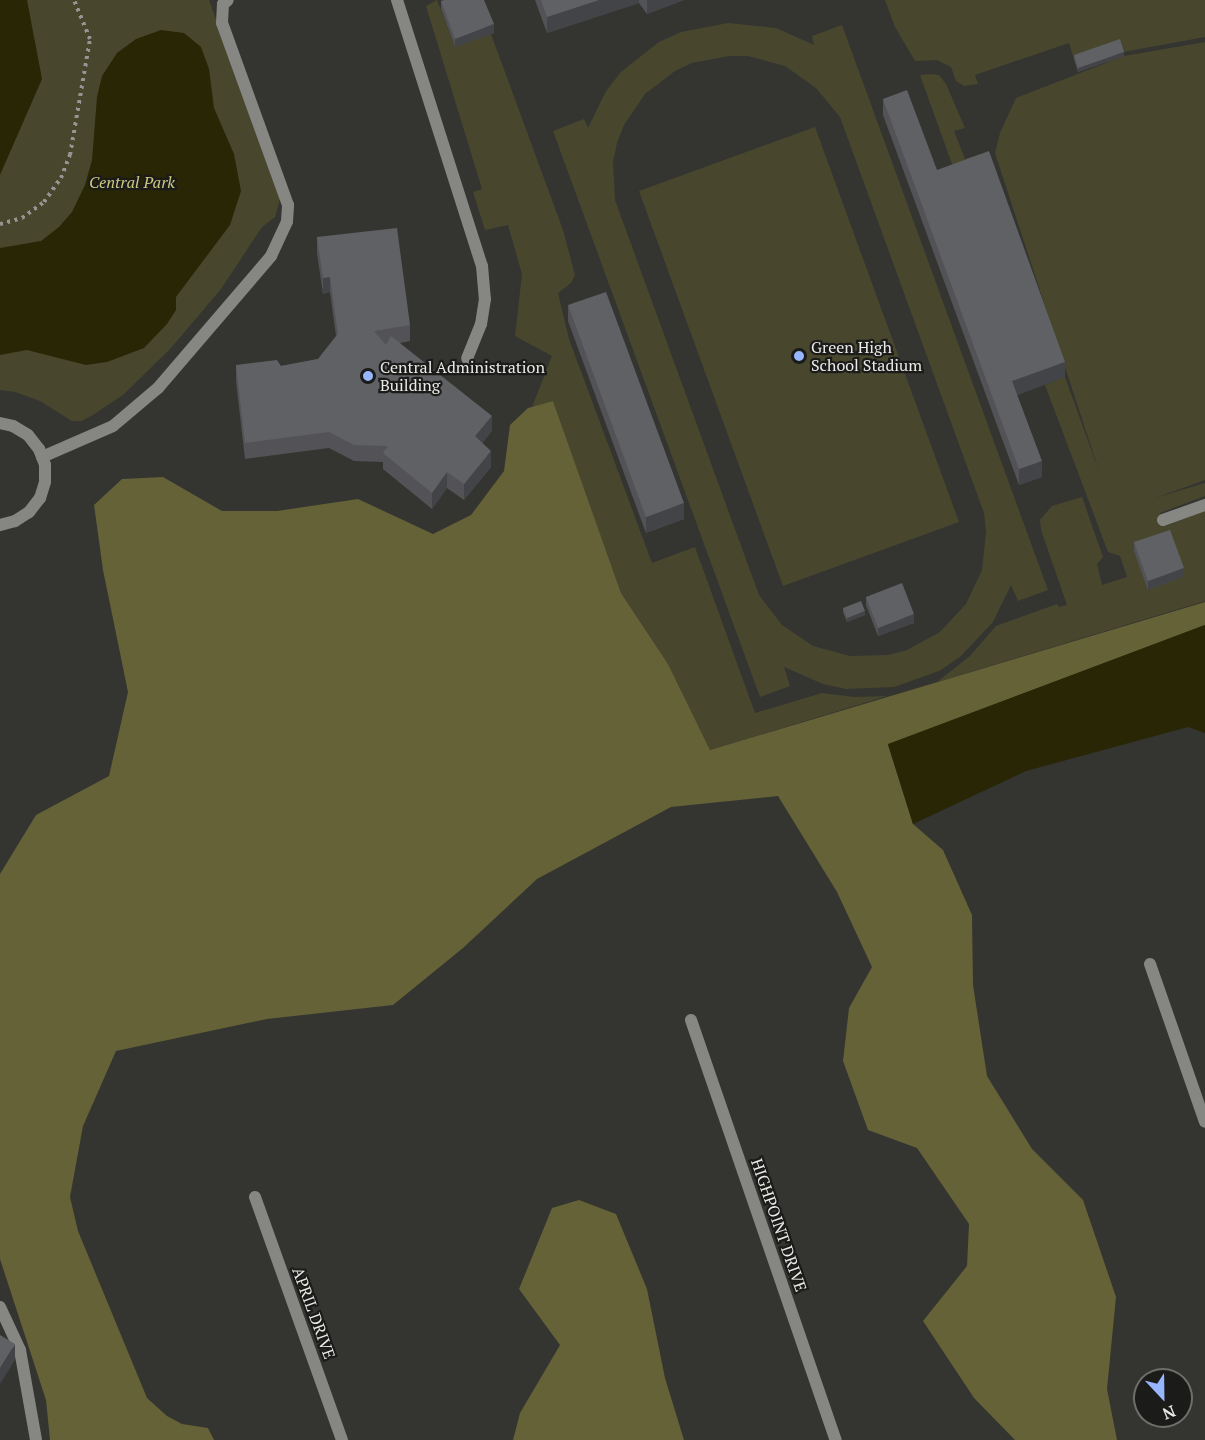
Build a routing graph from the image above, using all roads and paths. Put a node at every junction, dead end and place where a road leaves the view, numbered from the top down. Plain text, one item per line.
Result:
1 (74, 0) edge
2 (228, 0) edge
3 (397, 0) edge
4 (0, 224) edge
5 (467, 358) dead end
6 (0, 423) edge
7 (42, 457) junction
8 (1205, 505) edge
9 (1163, 520) dead end
10 (0, 525) edge
11 (1150, 964) dead end
12 (691, 1020) dead end
13 (1205, 1122) edge
14 (255, 1197) dead end
15 (0, 1307) edge
16 (36, 1440) edge
17 (342, 1440) edge
18 (836, 1440) edge

1 - 4 path
2 - 7 street
3 - 5 street
6 - 7 street
7 - 10 street
8 - 9 street
11 - 13 street
12 - 18 street, HIGHPOINT DRIVE
14 - 17 street, APRIL DRIVE
15 - 16 street

